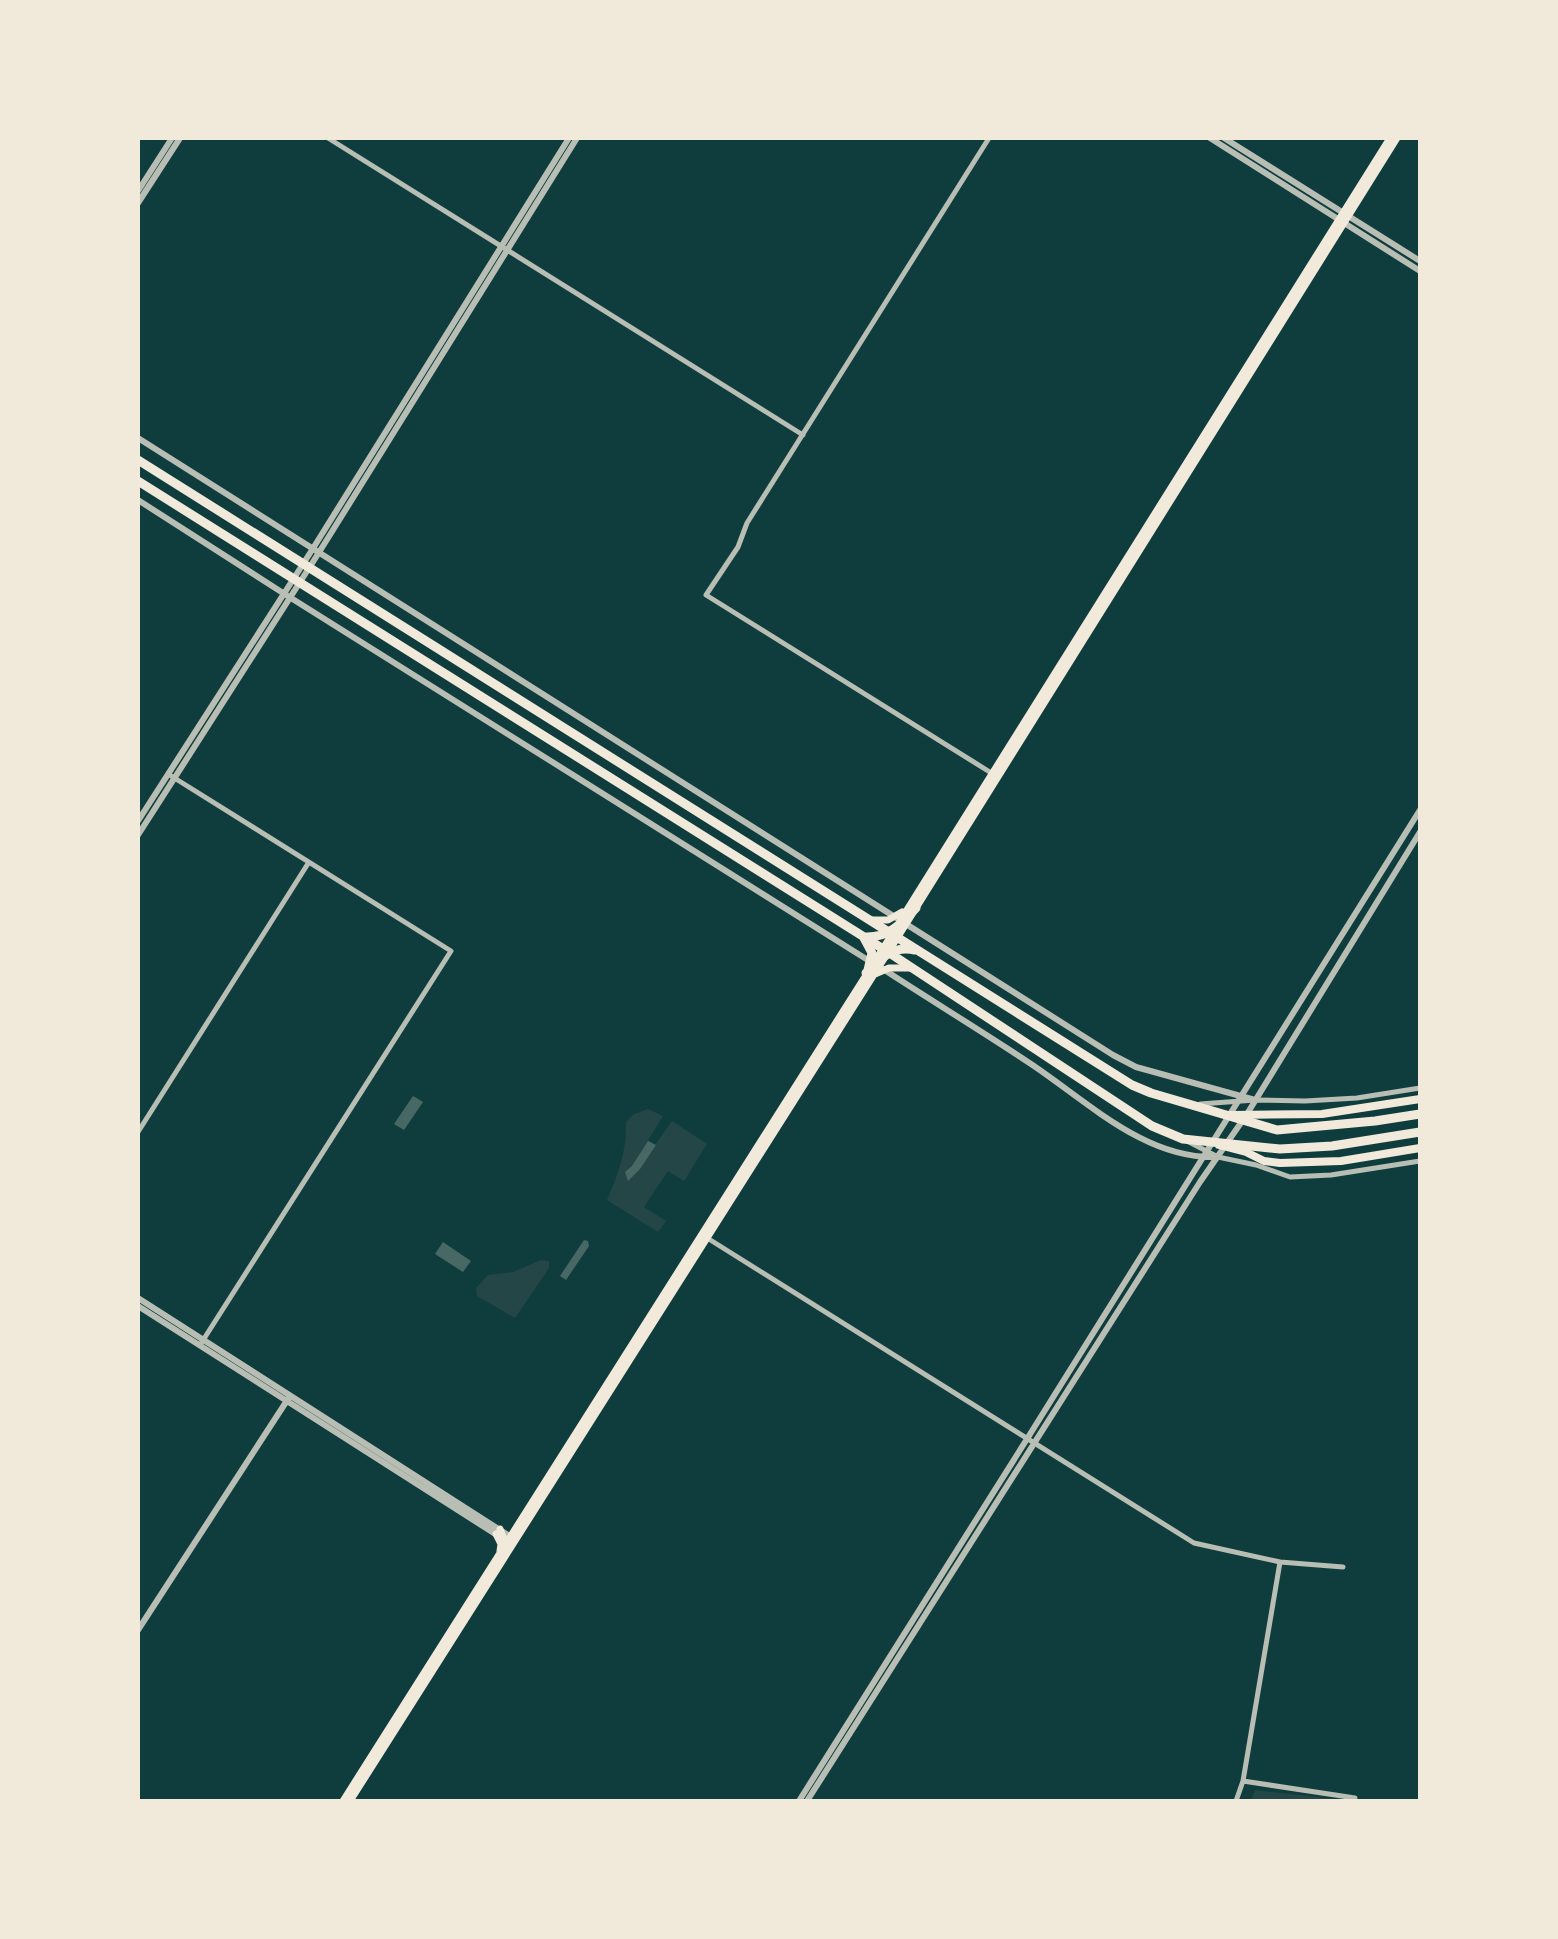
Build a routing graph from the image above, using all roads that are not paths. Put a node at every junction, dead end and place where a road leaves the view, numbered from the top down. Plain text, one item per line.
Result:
1 (172, 138) edge
2 (180, 138) edge
3 (328, 138) edge
4 (569, 138) edge
5 (578, 138) edge
6 (989, 138) edge
7 (1210, 138) edge
8 (1224, 138) edge
9 (1390, 138) edge
10 (1397, 138) edge
11 (138, 191) edge
12 (138, 203) edge
13 (1343, 219) junction
14 (504, 250) junction
15 (1420, 261) edge
16 (1420, 271) edge
17 (803, 435) junction
18 (138, 438) edge
19 (138, 460) edge
20 (138, 481) edge
21 (138, 500) edge
22 (315, 552) junction
23 (306, 566) junction
24 (296, 582) junction
25 (287, 595) junction
26 (995, 775) junction
27 (172, 776) junction
28 (1420, 810) edge
29 (138, 821) edge
30 (1420, 832) edge
31 (138, 835) edge
32 (309, 862) junction
33 (913, 906) joint
34 (873, 920) junction
35 (898, 926) junction
36 (863, 936) junction
37 (880, 936) junction
38 (884, 951) junction
39 (923, 952) junction
40 (876, 965) junction
41 (913, 968) junction
42 (869, 975) joint
43 (1420, 1088) edge
44 (1240, 1099) junction
45 (1420, 1099) edge
46 (1255, 1100) junction
47 (1192, 1105) junction
48 (1420, 1114) edge
49 (1230, 1115) junction
50 (1245, 1117) junction
51 (138, 1132) edge
52 (1420, 1132) edge
53 (1183, 1139) junction
54 (1213, 1142) junction
55 (1227, 1145) junction
56 (1420, 1148) edge
57 (1205, 1155) junction
58 (1218, 1157) junction
59 (1420, 1161) edge
60 (704, 1235) junction
61 (138, 1298) edge
62 (138, 1307) edge
63 (202, 1342) junction
64 (289, 1398) junction
65 (1027, 1439) junction
66 (1035, 1444) junction
67 (498, 1532) junction
68 (509, 1541) junction
69 (498, 1560) junction
70 (1280, 1562) junction
71 (1343, 1567) dead end
72 (138, 1630) edge
73 (1243, 1782) junction
74 (1354, 1798) dead end
75 (343, 1801) edge
76 (350, 1801) edge
77 (799, 1801) edge
78 (807, 1801) edge
79 (1236, 1801) edge

1 - 11 street
2 - 12 street
3 - 14 street
4 - 14 street
5 - 14 street
6 - 17 street
7 - 13 street
8 - 13 street
9 - 13 main road
10 - 13 main road
13 - 15 street
13 - 16 street
13 - 26 main road
14 - 17 street
14 - 22 street
17 - 26 street
18 - 22 street
19 - 23 highway
20 - 24 highway
21 - 25 street
22 - 23 street
22 - 35 street
23 - 24 street
23 - 34 highway
24 - 25 street
24 - 36 highway
25 - 27 street
25 - 40 street
26 - 33 main road
27 - 29 street
27 - 31 street
27 - 32 street
28 - 44 street
30 - 46 street
32 - 51 street
32 - 63 street
33 - 35 highway
34 - 35 highway
34 - 35 main road
34 - 37 main road
35 - 37 highway
35 - 38 main road
35 - 39 highway
35 - 44 street
36 - 37 highway
36 - 38 highway
36 - 40 highway
37 - 38 main road
38 - 39 highway
38 - 40 highway
38 - 41 highway
39 - 47 highway
40 - 41 main road
40 - 42 highway
40 - 57 street
41 - 53 highway
42 - 60 main road
43 - 46 street
44 - 46 street
44 - 47 street
44 - 49 street
45 - 50 main road
46 - 50 street
47 - 49 highway
48 - 50 highway
49 - 50 highway
49 - 54 street
50 - 55 street
52 - 55 highway
53 - 54 highway
53 - 57 street
54 - 55 highway
54 - 57 street
55 - 56 main road
55 - 58 street
57 - 58 street
57 - 65 street
58 - 59 street
58 - 66 street
60 - 65 street
60 - 68 main road
61 - 63 street
62 - 63 street
63 - 64 street
64 - 67 street
64 - 72 street
65 - 66 street
65 - 77 street
66 - 70 street
66 - 78 street
67 - 68 main road
67 - 69 main road
68 - 69 main road
69 - 75 main road
69 - 76 main road
70 - 71 street
70 - 73 street
73 - 74 street
73 - 79 street

